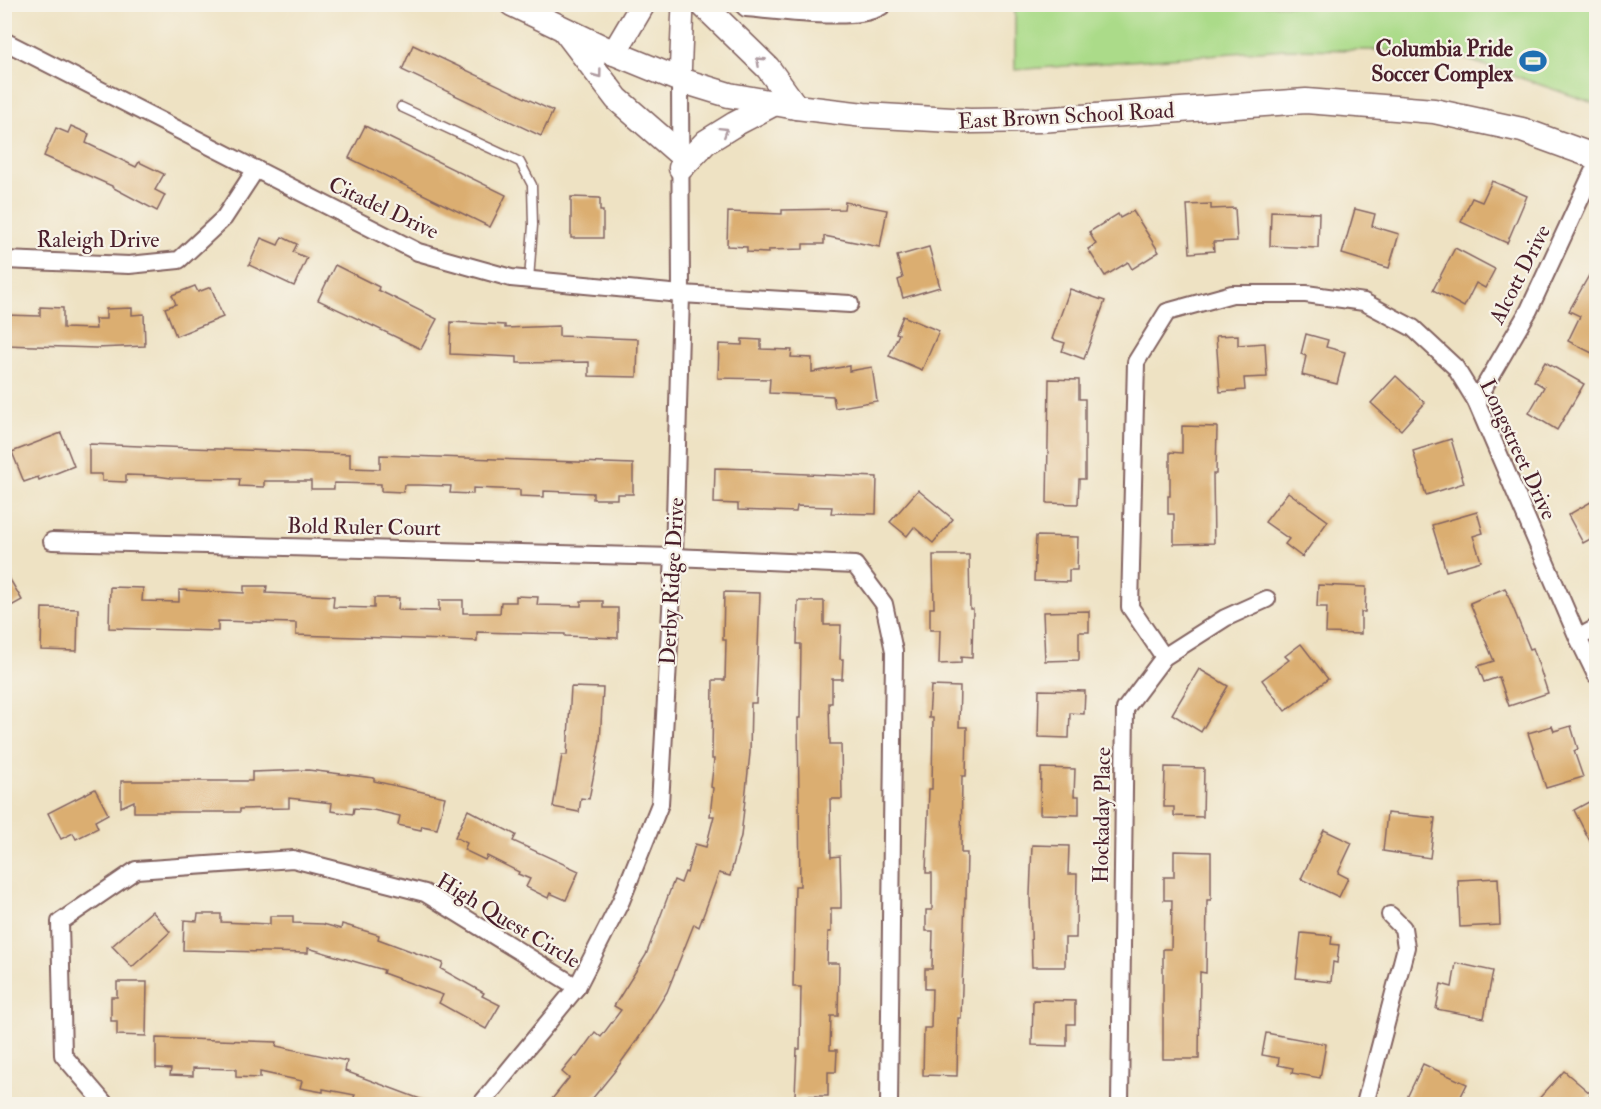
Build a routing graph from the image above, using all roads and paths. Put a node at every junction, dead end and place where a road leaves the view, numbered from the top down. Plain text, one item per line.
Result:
1 (512, 4) edge
2 (643, 4) edge
3 (683, 4) edge
4 (702, 4) edge
5 (742, 4) edge
6 (884, 4) edge
7 (563, 28) junction
8 (4, 41) edge
9 (614, 53) junction
10 (680, 80) junction
11 (785, 105) junction
12 (401, 107) dead end
13 (1596, 157) edge
14 (681, 161) junction
15 (1596, 165) edge
16 (256, 169) junction
17 (4, 260) edge
18 (529, 279) junction
19 (681, 294) junction
20 (850, 304) dead end
21 (1476, 401) junction
22 (52, 541) dead end
23 (674, 556) junction
24 (1267, 599) dead end
25 (1596, 628) edge
26 (1578, 638) junction
27 (1164, 657) junction
28 (1596, 675) edge
29 (1390, 915) dead end
30 (577, 987) junction
31 (105, 1104) edge
32 (481, 1104) edge
33 (889, 1104) edge
34 (1120, 1104) edge
35 (1365, 1104) edge

1 - 7 main road, East Brown School Road
2 - 9 main road
3 - 10 street, Derby Ridge Drive
11 -> 4 main road
5 - 6 street
7 - 9 main road, East Brown School Road
7 -> 14 main road
8 - 16 street, Citadel Drive
9 - 10 main road, East Brown School Road
10 - 11 main road, East Brown School Road
10 - 14 street, Derby Ridge Drive
11 - 13 main road, East Brown School Road
14 -> 11 main road
12 - 18 lane
14 - 19 street, Derby Ridge Drive
15 - 21 street, Alcott Drive
16 - 17 street, Raleigh Drive
16 - 18 street, Citadel Drive
18 - 19 street, Citadel Drive
19 - 20 street, Citadel Drive
19 - 23 street, Derby Ridge Drive
21 - 26 street, Longstreet Drive
21 - 27 street, Longstreet Drive
22 - 23 street, Bold Ruler Court
23 - 30 street, Derby Ridge Drive
23 - 33 street, Bold Ruler Court
24 - 27 street, Hockaday Place
25 - 26 street
26 - 28 street, Longstreet Drive
27 - 34 street, Hockaday Place
29 - 35 street
30 - 31 street, High Quest Circle
30 - 32 street, Derby Ridge Drive

